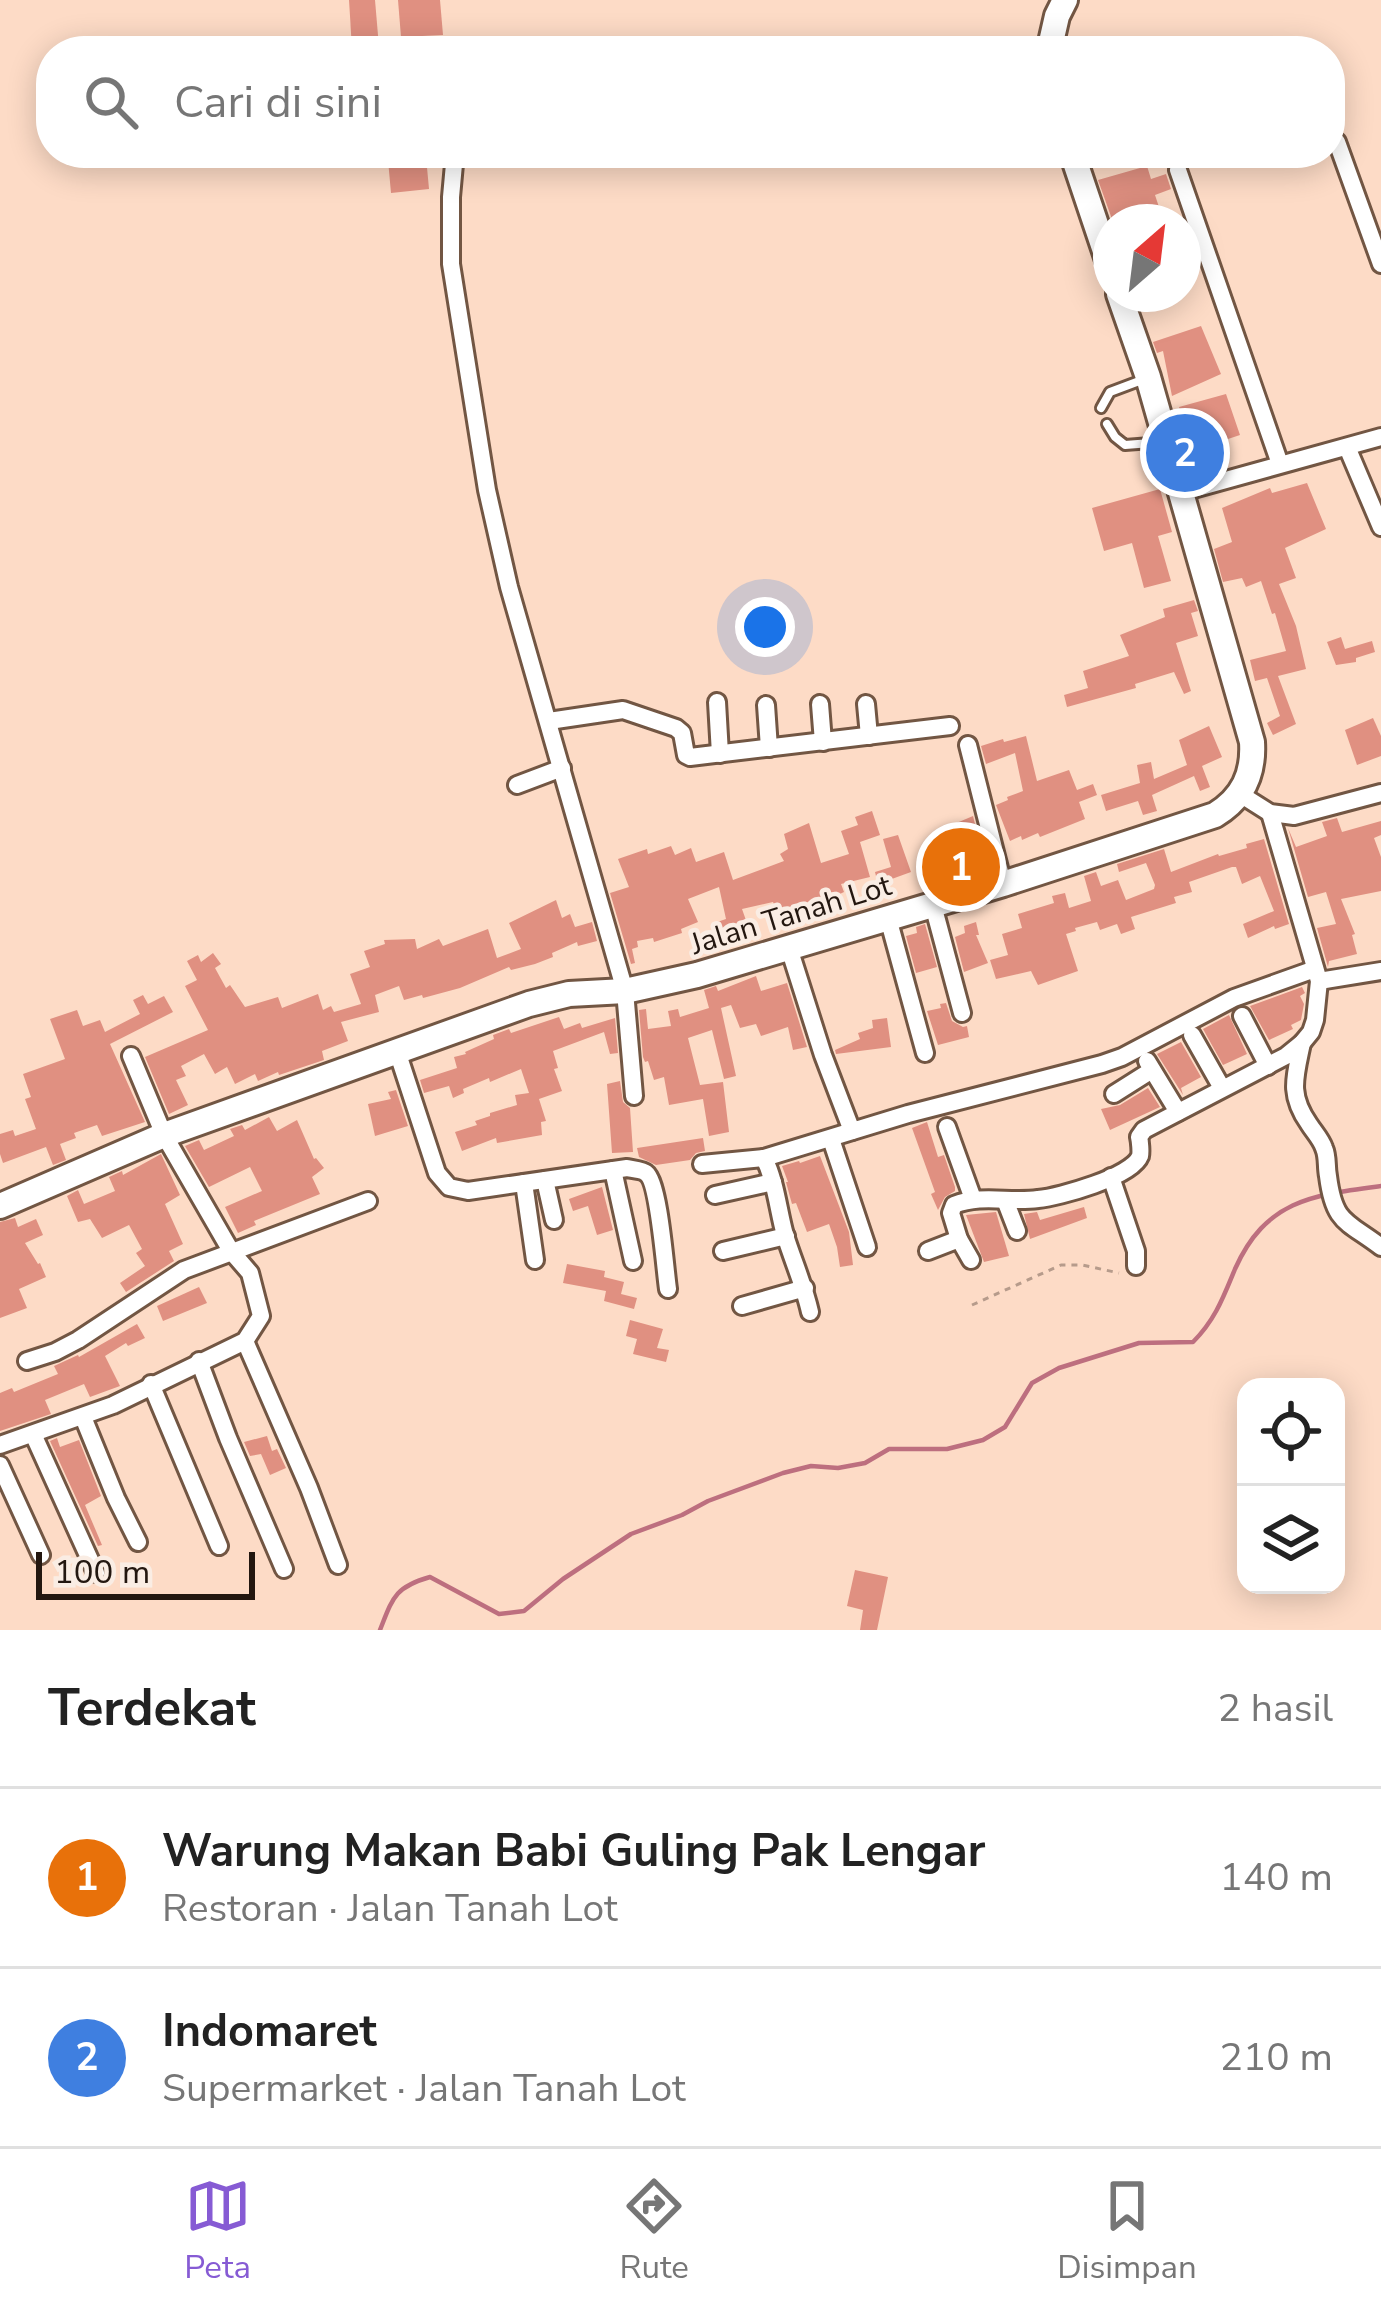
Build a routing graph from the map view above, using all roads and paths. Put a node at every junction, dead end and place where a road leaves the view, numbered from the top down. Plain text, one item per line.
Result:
1 (1064, 0) edge
2 (1052, 36) edge
3 (1345, 164) edge
4 (454, 168) edge
5 (1077, 168) edge
6 (1178, 170) dead end
7 (1093, 215) edge
8 (1381, 264) edge
9 (1126, 312) edge
10 (1148, 377) junction
11 (1101, 408) dead end
12 (1106, 424) dead end
13 (1381, 437) edge
14 (1166, 442) junction
15 (1347, 448) junction
16 (1280, 464) junction
17 (1179, 493) junction
18 (1381, 526) edge
19 (717, 702) dead end
20 (820, 704) dead end
21 (866, 704) dead end
22 (766, 705) dead end
23 (549, 722) junction
24 (950, 726) dead end
25 (869, 736) junction
26 (823, 742) junction
27 (968, 745) dead end
28 (769, 748) junction
29 (720, 754) junction
30 (562, 768) junction
31 (517, 785) dead end
32 (1381, 793) edge
33 (1240, 794) junction
34 (1270, 812) junction
35 (1003, 884) junction
36 (933, 904) junction
37 (888, 918) junction
38 (789, 948) junction
39 (1381, 971) edge
40 (1317, 975) junction
41 (625, 991) junction
42 (962, 1012) dead end
43 (1242, 1016) dead end
44 (1192, 1035) dead end
45 (1302, 1043) junction
46 (397, 1051) junction
47 (925, 1053) dead end
48 (131, 1057) dead end
49 (1268, 1066) junction
50 (1222, 1088) junction
51 (1114, 1094) dead end
52 (634, 1096) dead end
53 (1178, 1112) junction
54 (947, 1127) dead end
55 (852, 1132) junction
56 (164, 1135) junction
57 (831, 1139) junction
58 (764, 1158) junction
59 (702, 1164) dead end
60 (613, 1170) junction
61 (1111, 1177) junction
62 (545, 1180) junction
63 (772, 1182) junction
64 (524, 1183) junction
65 (715, 1195) dead end
66 (974, 1199) junction
67 (1005, 1200) junction
68 (368, 1201) dead end
69 (0, 1206) edge
70 (554, 1220) dead end
71 (1017, 1231) dead end
72 (786, 1236) junction
73 (958, 1238) junction
74 (867, 1246) dead end
75 (1381, 1247) edge
76 (723, 1250) dead end
77 (231, 1251) junction
78 (928, 1251) dead end
79 (535, 1260) dead end
80 (971, 1260) dead end
81 (633, 1262) dead end
82 (1136, 1266) joint
83 (805, 1288) junction
84 (668, 1289) dead end
85 (972, 1305) dead end
86 (742, 1306) dead end
87 (811, 1312) dead end
88 (245, 1340) junction
89 (27, 1361) dead end
90 (199, 1361) junction
91 (152, 1384) junction
92 (82, 1417) junction
93 (33, 1434) junction
94 (0, 1444) edge
95 (0, 1465) edge
96 (138, 1542) dead end
97 (219, 1546) dead end
98 (41, 1556) dead end
99 (338, 1565) dead end
100 (284, 1569) dead end
101 (96, 1574) dead end

1 - 2 main road
3 - 8 street
4 - 23 street
5 - 7 main road
6 - 16 street
9 - 10 main road
10 - 11 lane
10 - 14 main road
12 - 14 lane
13 - 15 street
14 - 17 main road
15 - 16 street
15 - 18 street
16 - 17 street
17 - 33 main road
19 - 29 street
20 - 26 street
21 - 25 street
22 - 28 street
23 - 29 street
23 - 30 street
24 - 25 street
25 - 26 street
26 - 28 street
27 - 35 street
28 - 29 street
30 - 31 street
30 - 41 street
32 - 34 street
33 - 34 street
33 - 35 main road, Jalan Tanah Lot
34 - 40 street
35 - 36 main road, Jalan Tanah Lot
36 - 37 main road, Jalan Tanah Lot
36 - 42 street
37 - 38 main road, Jalan Tanah Lot
37 - 47 street
38 - 41 main road, Jalan Tanah Lot
38 - 55 street
39 - 40 street
40 - 45 street
40 - 55 street
41 - 46 main road, Jalan Tanah Lot
41 - 52 street
43 - 49 street
44 - 50 street
45 - 49 street
45 - 75 street
46 - 56 main road, Jalan Tanah Lot
46 - 64 street
48 - 56 street
49 - 50 street
50 - 53 street
51 - 53 street
53 - 61 street
54 - 66 street
55 - 57 street
56 - 69 main road, Jalan Tanah Lot
56 - 77 street
57 - 58 street
57 - 74 street
58 - 59 street
58 - 63 street
60 - 62 street
60 - 81 street
60 - 84 street
61 - 67 street
61 - 82 street
62 - 64 street
62 - 70 street
63 - 65 street
63 - 72 street
64 - 79 street
66 - 67 street
66 - 73 street
67 - 71 street
68 - 77 street
72 - 76 street
72 - 83 street
73 - 78 street
73 - 80 street
77 - 88 street
77 - 89 street
82 - 85 path
83 - 86 street
83 - 87 street
88 - 90 street
88 - 99 street
90 - 91 street
90 - 100 street
91 - 92 street
91 - 97 street
92 - 93 street
92 - 96 street
93 - 94 street
93 - 101 street
95 - 98 street

